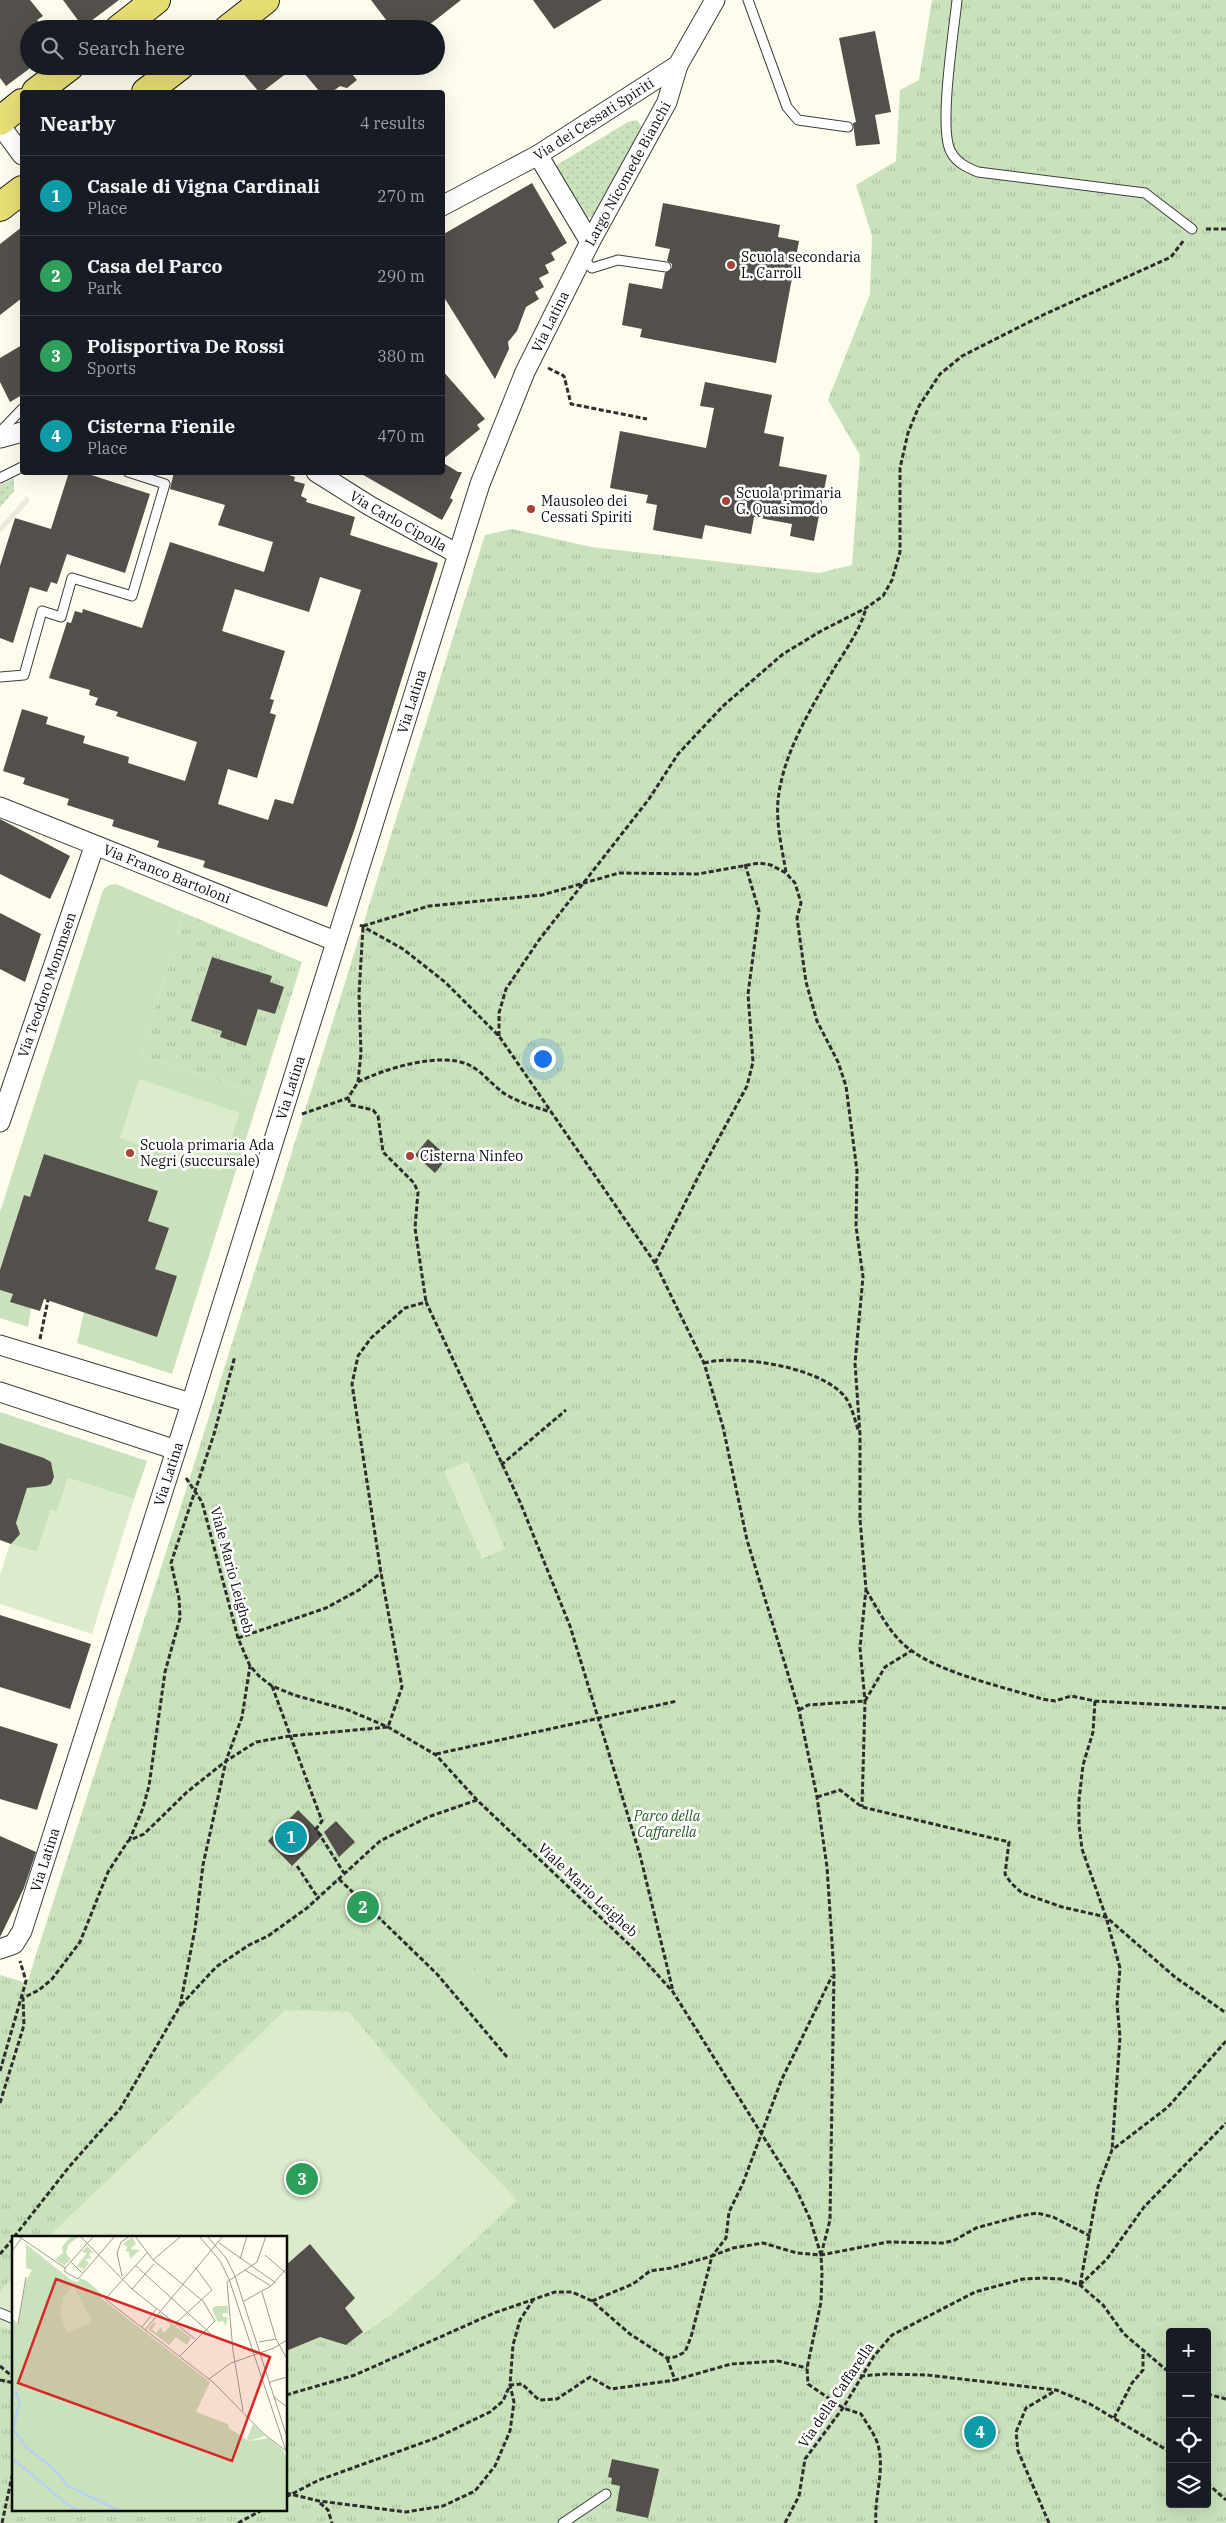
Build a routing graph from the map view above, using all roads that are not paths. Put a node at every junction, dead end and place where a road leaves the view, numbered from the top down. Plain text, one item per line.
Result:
1 (156, 0) edge
2 (265, 0) edge
3 (715, 0) edge
4 (748, 0) edge
5 (957, 0) edge
6 (130, 20) edge
7 (239, 20) edge
8 (678, 65) junction
9 (58, 75) edge
10 (168, 75) edge
11 (39, 90) edge
12 (149, 90) edge
13 (20, 105) edge
14 (0, 123) edge
15 (848, 128) dead end
16 (20, 151) edge
17 (538, 155) junction
18 (20, 192) edge
19 (445, 204) edge
20 (0, 207) edge
21 (1192, 229) road end
22 (586, 250) junction
23 (666, 268) dead end
24 (20, 412) edge
25 (0, 432) edge
26 (20, 433) edge
27 (0, 438) edge
28 (20, 468) edge
29 (137, 475) edge
30 (321, 475) edge
31 (0, 478) edge
32 (456, 553) junction
33 (0, 677) edge
34 (0, 807) edge
35 (94, 847) junction
36 (335, 941) junction
37 (2, 1111) edge
38 (0, 1345) edge
39 (0, 1392) edge
40 (191, 1403) junction
41 (176, 1450) junction
42 (7, 1947) edge
43 (0, 2313) edge
44 (12, 2318) edge
45 (606, 2494) dead end
46 (563, 2523) edge

1 - 6 main road
2 - 7 main road
3 - 8 street, Via dei Cessati Spiriti
4 - 15 lane
5 - 21 lane
8 - 17 street, Via dei Cessati Spiriti
8 - 22 street, Largo Nicomede Bianchi
9 - 11 main road
10 - 12 main road
13 - 14 main road
14 - 16 street
17 - 19 street, Via dei Cessati Spiriti
17 - 22 street, Largo Nicomede Bianchi
18 - 20 main road
22 - 23 lane
22 - 32 street, Via Latina
24 - 25 lane
26 - 27 street
28 - 31 lane
29 - 33 lane
30 - 32 street, Via Carlo Cipolla
32 - 36 street, Via Latina
34 - 35 street, Via Franco Bartoloni
35 - 36 street, Via Franco Bartoloni
35 - 37 street, Via Teodoro Mommsen
36 - 40 street, Via Latina
38 - 40 street
39 - 41 street
40 - 41 street, Via Latina
41 - 42 street, Via Latina
43 - 44 lane
45 - 46 lane

